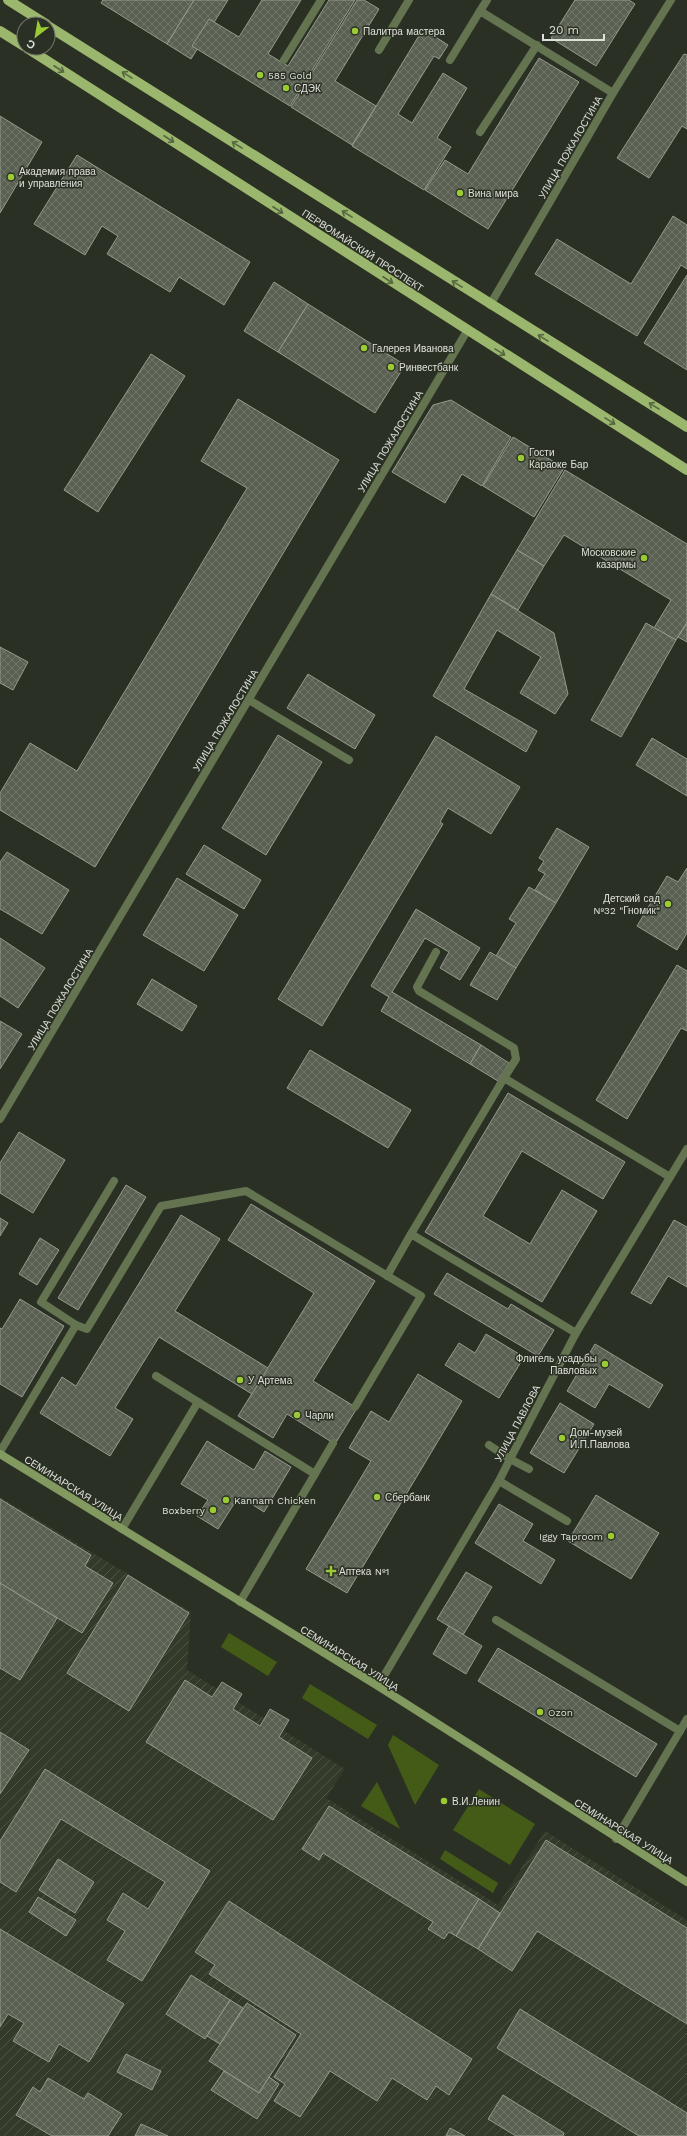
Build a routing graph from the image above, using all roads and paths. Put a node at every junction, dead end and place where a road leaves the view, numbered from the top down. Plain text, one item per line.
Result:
1 (8, 0) edge
2 (321, 0) edge
3 (409, 0) edge
4 (487, 0) edge
5 (671, 0) edge
6 (480, 11) junction
7 (33, 16) edge
8 (0, 31) edge
9 (56, 31) edge
10 (16, 41) edge
11 (537, 45) junction
12 (379, 50) dead end
13 (39, 56) edge
14 (284, 60) dead end
15 (450, 60) dead end
16 (613, 93) junction
17 (480, 132) dead end
18 (490, 305) junction
19 (467, 331) junction
20 (687, 427) edge
21 (687, 470) edge
22 (249, 700) junction
23 (349, 760) dead end
24 (436, 952) dead end
25 (504, 1078) junction
26 (0, 1119) edge
27 (687, 1149) edge
28 (670, 1177) junction
29 (114, 1181) dead end
30 (412, 1234) junction
31 (387, 1276) junction
32 (76, 1325) junction
33 (576, 1333) junction
34 (156, 1376) dead end
35 (198, 1402) junction
36 (354, 1407) dead end
37 (333, 1443) dead end
38 (489, 1445) dead end
39 (0, 1453) edge
40 (510, 1459) junction
41 (529, 1469) dead end
42 (315, 1474) junction
43 (499, 1481) junction
44 (567, 1521) dead end
45 (122, 1529) junction
46 (240, 1602) junction
47 (496, 1620) dead end
48 (378, 1686) junction
49 (687, 1719) edge
50 (680, 1731) junction
51 (616, 1839) junction
52 (687, 1882) edge

1 - 7 main road, ПЕРВОМАЙСКИЙ ПРОСПЕКТ
2 - 14 street
3 - 12 street
4 - 6 street
5 - 16 street, УЛИЦА ПОЖАЛОСТИНА
6 - 11 street
6 - 15 street
8 - 10 main road
18 -> 9 main road, ПЕРВОМАЙСКИЙ ПРОСПЕКТ
11 - 16 street
11 - 17 street
13 -> 19 main road, ПЕРВОМАЙСКИЙ ПРОСПЕКТ
16 - 18 street, УЛИЦА ПОЖАЛОСТИНА
20 -> 18 main road, ПЕРВОМАЙСКИЙ ПРОСПЕКТ
19 -> 21 main road, ПЕРВОМАЙСКИЙ ПРОСПЕКТ
19 - 22 street, УЛИЦА ПОЖАЛОСТИНА
22 - 23 street
22 - 26 street, УЛИЦА ПОЖАЛОСТИНА
24 - 25 street
25 - 28 street
25 - 30 street
27 - 28 street, УЛИЦА ПАВЛОВА
28 - 33 street, УЛИЦА ПАВЛОВА
29 - 32 street
30 - 31 street
30 - 33 street
31 - 32 street
31 - 36 street
32 - 39 street
33 - 40 street, УЛИЦА ПАВЛОВА
34 - 35 street
35 - 42 street
35 - 45 street
37 - 42 street
38 - 40 street
39 - 45 main road, СЕМИНАРСКАЯ УЛИЦА
40 - 41 street
40 - 43 street, УЛИЦА ПАВЛОВА
42 - 46 street
43 - 44 street
43 - 48 street, УЛИЦА ПАВЛОВА
45 - 46 main road, СЕМИНАРСКАЯ УЛИЦА
46 - 48 main road, СЕМИНАРСКАЯ УЛИЦА
47 - 50 street
48 - 51 main road, СЕМИНАРСКАЯ УЛИЦА
49 - 50 street
50 - 51 street
51 - 52 main road, СЕМИНАРСКАЯ УЛИЦА

